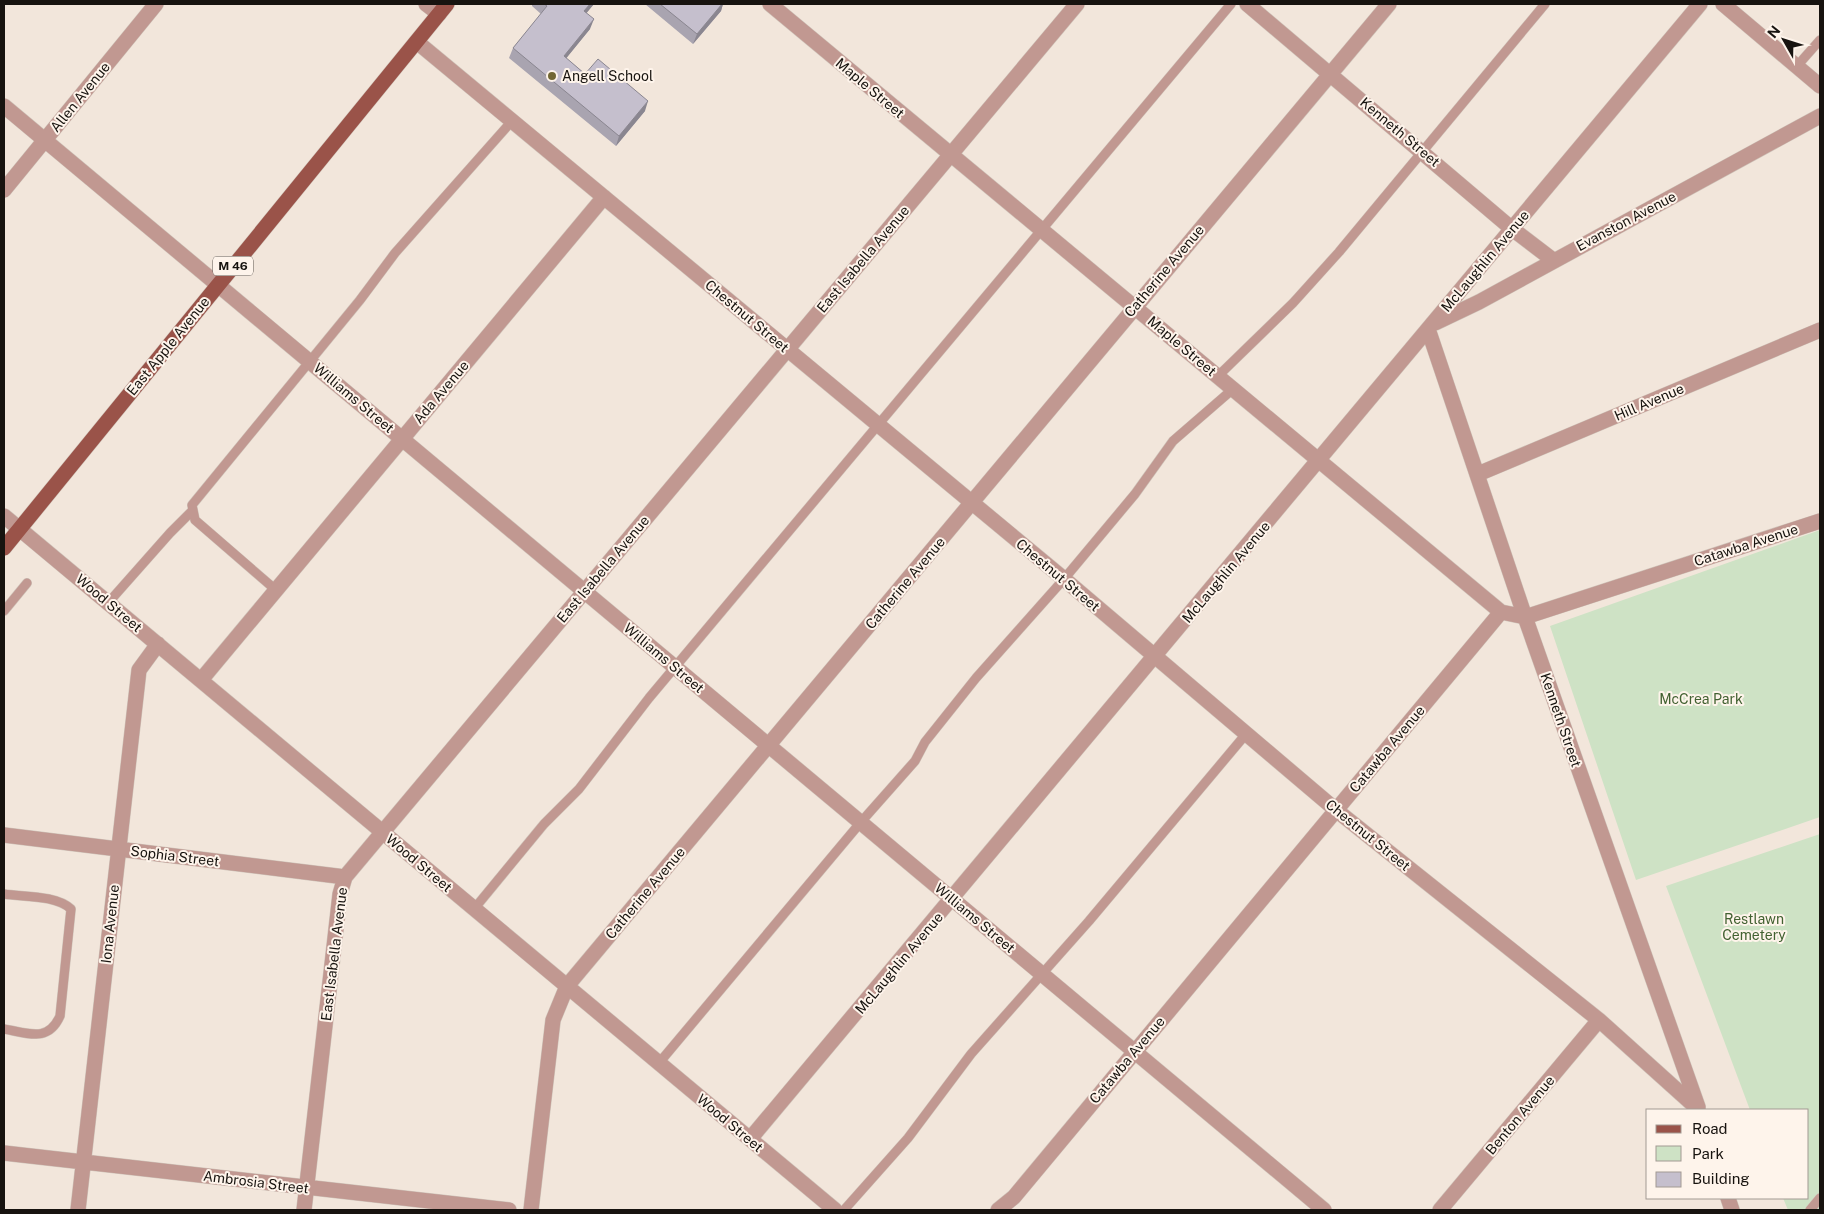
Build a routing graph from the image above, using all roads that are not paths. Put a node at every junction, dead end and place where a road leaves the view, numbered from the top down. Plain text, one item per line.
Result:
1 (156, 4) edge
2 (426, 4) edge
3 (770, 4) edge
4 (1077, 4) edge
5 (1231, 4) edge
6 (1247, 4) edge
7 (1389, 4) edge
8 (1545, 4) edge
9 (1700, 4) edge
10 (1723, 4) edge
11 (443, 9) edge
12 (1820, 40) edge
13 (417, 42) junction
14 (1797, 66) junction
15 (1330, 74) junction
16 (1820, 86) edge
17 (4, 106) edge
18 (1820, 116) edge
19 (512, 121) junction
20 (45, 140) junction
21 (1422, 150) junction
22 (950, 154) junction
23 (4, 190) edge
24 (604, 197) junction
25 (1512, 228) junction
26 (1043, 230) junction
27 (1553, 260) junction
28 (218, 284) junction
29 (1134, 306) junction
30 (1430, 327) junction
31 (1820, 330) edge
32 (788, 350) junction
33 (309, 360) junction
34 (1218, 376) junction
35 (1233, 389) junction
36 (878, 426) junction
37 (402, 438) junction
38 (1318, 460) junction
39 (1478, 474) junction
40 (971, 504) junction
41 (192, 511) junction
42 (4, 516) edge
43 (1820, 521) edge
44 (19, 529) junction
45 (4, 548) edge
46 (1064, 580) junction
47 (28, 583) dead end
48 (276, 591) junction
49 (586, 591) junction
50 (108, 603) junction
51 (4, 611) edge
52 (1501, 612) junction
53 (1525, 617) junction
54 (158, 644) junction
55 (1154, 658) junction
56 (675, 668) junction
57 (201, 680) junction
58 (1246, 734) junction
59 (769, 745) junction
60 (1336, 810) junction
61 (861, 822) junction
62 (383, 833) junction
63 (4, 835) edge
64 (119, 849) junction
65 (345, 877) junction
66 (4, 894) edge
67 (953, 899) junction
68 (474, 909) junction
69 (1042, 974) junction
70 (567, 986) junction
71 (1599, 1020) junction
72 (4, 1029) edge
73 (1134, 1051) junction
74 (659, 1063) junction
75 (1697, 1109) edge
76 (1698, 1109) edge
77 (750, 1139) junction
78 (4, 1153) edge
79 (84, 1162) junction
80 (307, 1188) junction
81 (1820, 1198) edge
82 (834, 1209) edge
83 (78, 1210) edge
84 (304, 1210) edge
85 (509, 1210) edge
86 (531, 1210) edge
87 (998, 1210) edge
88 (1324, 1210) edge
89 (1440, 1210) edge
90 (1810, 1210) edge

1 - 20 street, Allen Avenue
2 - 11 street
3 - 22 street, Maple Street
4 - 22 street, East Isabella Avenue
5 - 26 lane
6 - 15 street, Kenneth Street
7 - 15 street, Catherine Avenue
8 - 21 lane
9 - 25 street, McLaughlin Avenue
10 - 14 street
11 - 13 main road, East Apple Avenue / M 46
12 - 14 lane
13 - 19 street, Chestnut Street
13 - 28 main road, East Apple Avenue / M 46
14 - 16 street
15 - 21 street, Kenneth Street
15 - 29 street, Catherine Avenue
17 - 20 street, Williams Street
18 - 27 street, Evanston Avenue
19 - 24 street, Chestnut Street
19 - 33 lane
20 - 23 street, Allen Avenue
20 - 28 street, Williams Street
21 - 25 street, Kenneth Street
21 - 34 lane
22 - 26 street, Maple Street
22 - 32 street, East Isabella Avenue
24 - 32 street, Chestnut Street
24 - 37 street, Ada Avenue
25 - 27 street, Kenneth Street
25 - 30 street, McLaughlin Avenue
26 - 29 street, Maple Street
26 - 36 lane
27 - 30 street, Evanston Avenue
28 - 33 street, Williams Street
28 - 44 main road, East Apple Avenue / M 46
29 - 34 street, Maple Street
29 - 40 street, Catherine Avenue
30 - 38 street, McLaughlin Avenue
30 - 39 street, Kenneth Street
31 - 39 street, Hill Avenue
32 - 36 street, Chestnut Street
32 - 49 street, East Isabella Avenue
33 - 37 street, Williams Street
33 - 41 lane
34 - 35 street, Maple Street
35 - 38 street, Maple Street
35 - 46 lane
36 - 40 street, Chestnut Street
36 - 56 lane
37 - 48 street, Ada Avenue
37 - 49 street, Williams Street
38 - 52 street, Maple Street
38 - 55 street, McLaughlin Avenue
39 - 53 street, Kenneth Street
40 - 46 street, Chestnut Street
40 - 59 street, Catherine Avenue
41 - 48 lane
41 - 50 lane
42 - 44 street, Wood Street
43 - 53 street, Catawba Avenue
44 - 45 main road, East Apple Avenue / M 46
44 - 50 street, Wood Street
46 - 55 street, Chestnut Street
46 - 61 lane
47 - 51 lane
48 - 57 street, Ada Avenue
49 - 56 street, Williams Street
49 - 62 street, East Isabella Avenue
50 - 54 street, Wood Street
52 - 53 street, Catawba Avenue
52 - 60 street, Catawba Avenue
53 - 76 street, Kenneth Street
54 - 57 street, Wood Street
54 - 64 street, Iona Avenue
55 - 58 street, Chestnut Street
55 - 67 street, McLaughlin Avenue
56 - 59 street, Williams Street
56 - 68 lane
57 - 62 street, Wood Street
58 - 60 street, Chestnut Street
58 - 69 lane
59 - 61 street, Williams Street
59 - 70 street, Catherine Avenue
60 - 71 street, Chestnut Street
60 - 73 street, Catawba Avenue
61 - 67 street, Williams Street
61 - 74 lane
62 - 65 street, East Isabella Avenue
62 - 68 street, Wood Street
63 - 64 street, Sophia Street
64 - 65 street, Sophia Street
64 - 79 street, Iona Avenue
65 - 80 street, East Isabella Avenue
66 - 72 lane
67 - 69 street, Williams Street
67 - 77 street, McLaughlin Avenue
68 - 70 street, Wood Street
69 - 73 street, Williams Street
69 - 82 lane
70 - 74 street, Wood Street
70 - 86 street, Catherine Avenue
71 - 75 street, Chestnut Street
71 - 89 street, Benton Avenue
73 - 87 street, Catawba Avenue
73 - 88 street, Williams Street
74 - 77 street, Wood Street
77 - 82 street, Wood Street
78 - 79 street, Ambrosia Street
79 - 80 street, Ambrosia Street
79 - 83 street, Iona Avenue
80 - 84 street, East Isabella Avenue
80 - 85 street, Ambrosia Street
81 - 90 lane

